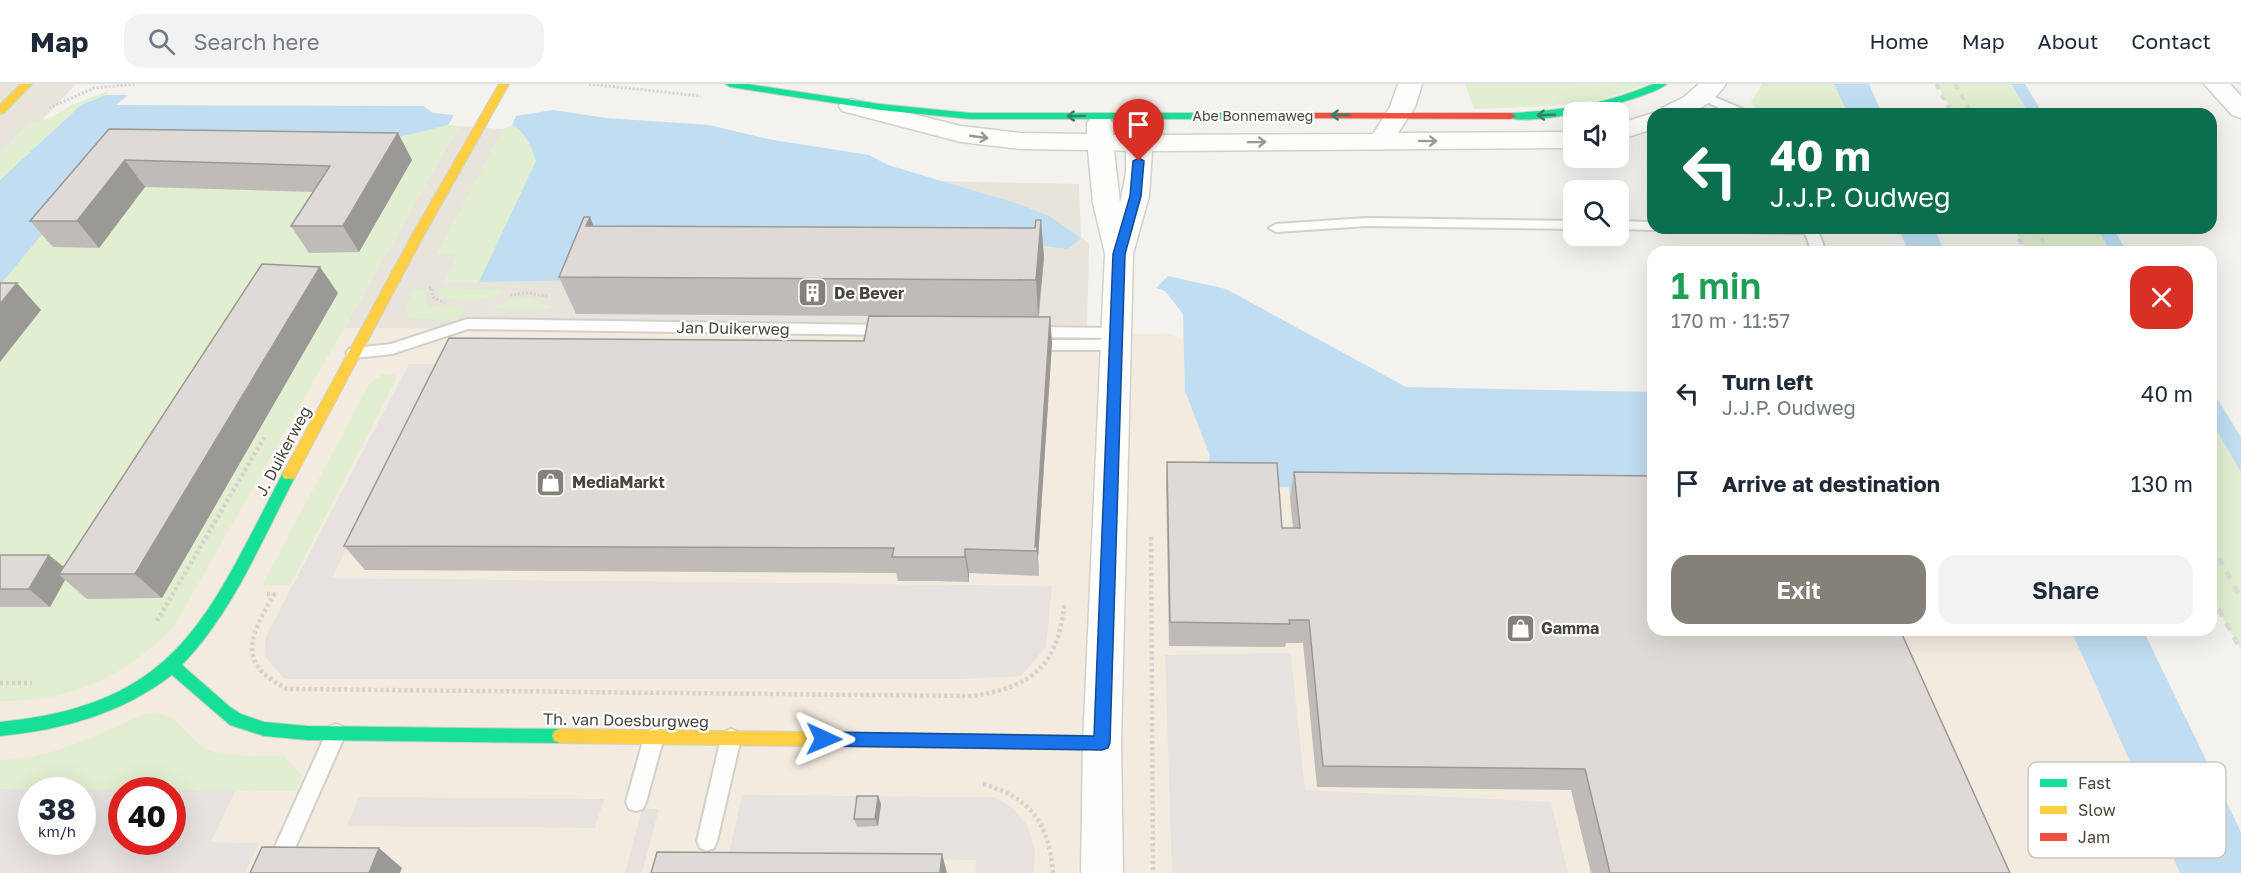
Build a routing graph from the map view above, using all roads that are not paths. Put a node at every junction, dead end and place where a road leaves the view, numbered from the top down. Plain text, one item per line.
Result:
1 (27, 84) edge
2 (504, 84) edge
3 (730, 84) edge
4 (1410, 84) edge
5 (1662, 84) edge
6 (2216, 84) edge
7 (1707, 90) edge
8 (840, 103) junction
9 (1678, 108) edge
10 (1734, 108) edge
11 (2241, 110) edge
12 (0, 111) edge
13 (1138, 115) junction
14 (1398, 115) junction
15 (1100, 116) junction
16 (1647, 123) edge
17 (1629, 129) edge
18 (1380, 140) junction
19 (1563, 140) edge
20 (1100, 143) junction
21 (1138, 143) junction
22 (1563, 225) edge
23 (1629, 225) edge
24 (1647, 226) edge
25 (1276, 228) dead end
26 (1119, 254) junction
27 (828, 344) edge
28 (1115, 344) junction
29 (354, 352) junction
30 (172, 666) junction
31 (0, 729) edge
32 (336, 733) junction
33 (654, 737) junction
34 (731, 738) junction
35 (1102, 743) junction
36 (636, 802) dead end
37 (707, 841) dead end
38 (273, 873) edge
39 (1102, 873) edge

1 - 12 street
2 - 29 street, J. Duikerweg
3 - 8 street, Abe Bonnemaweg
4 - 14 street
5 -> 14 street, Abe Bonnemaweg
6 - 11 street
7 - 9 street
7 - 10 lane
15 -> 8 street, Abe Bonnemaweg
8 -> 20 street, Abe Bonnemaweg
14 -> 13 street, Abe Bonnemaweg
13 - 15 street, Abe Bonnemaweg
13 - 21 street
14 - 18 street
15 - 20 street
16 - 17 street
18 -> 19 street, Abe Bonnemaweg
21 -> 18 street, Abe Bonnemaweg
20 - 21 street, Abe Bonnemaweg
20 - 26 street
21 - 26 street
22 - 25 lane
23 - 24 lane
26 - 28 street
27 - 29 lane, Jan Duikerweg
28 - 28 lane
28 - 35 street
29 - 30 street, J. Duikerweg
30 - 31 street, J. Duikerweg
30 - 32 street, Th. van Doesburgweg
32 - 33 street, Th. van Doesburgweg
32 - 38 lane
33 - 34 street, Th. van Doesburgweg
33 - 36 lane
34 - 35 street, Th. van Doesburgweg
34 - 37 lane
35 - 39 street

